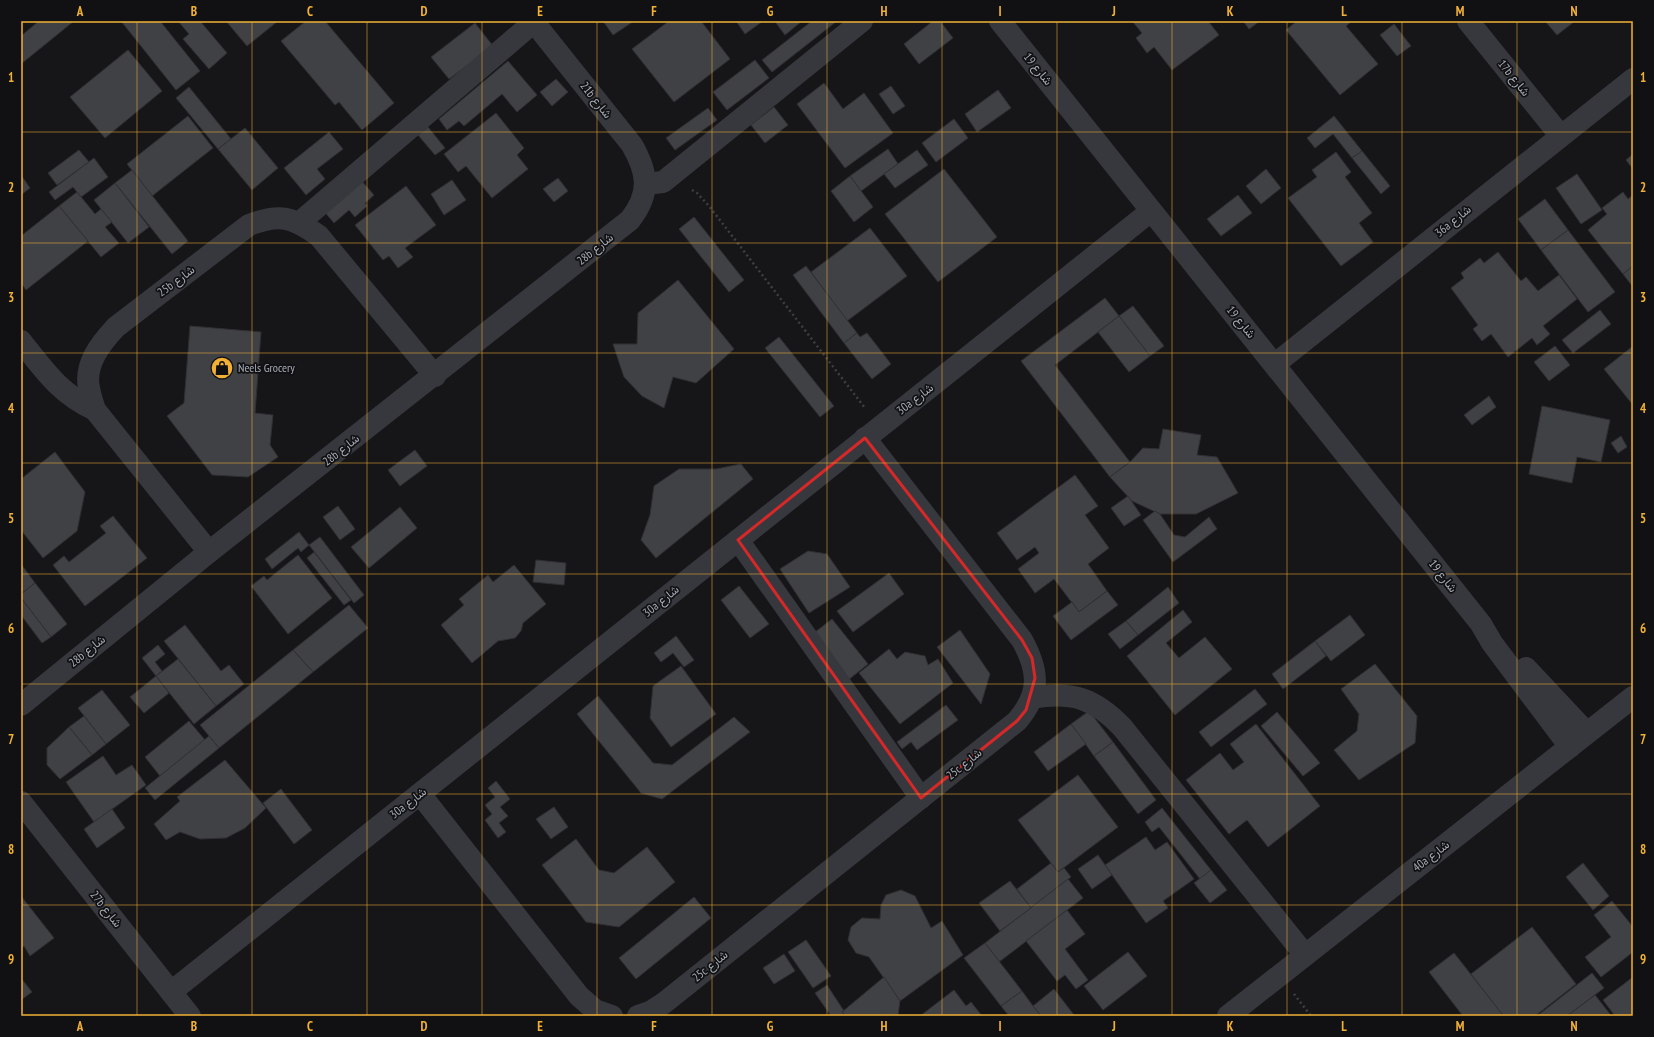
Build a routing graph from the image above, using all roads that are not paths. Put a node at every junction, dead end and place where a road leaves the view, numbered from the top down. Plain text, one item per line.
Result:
1 (862, 21) edge
2 (1001, 21) edge
3 (1468, 21) edge
4 (534, 22) edge
5 (1633, 79) edge
6 (1560, 135) junction
7 (654, 183) junction
8 (1152, 211) junction
9 (300, 222) junction
10 (21, 341) edge
11 (1275, 364) junction
12 (435, 376) junction
13 (95, 410) junction
14 (872, 433) junction
15 (738, 540) junction
16 (208, 552) junction
17 (1481, 624) junction
18 (1633, 697) edge
19 (1032, 698) junction
20 (21, 705) edge
21 (1588, 733) junction
22 (1570, 747) junction
23 (420, 794) junction
24 (921, 798) junction
25 (21, 802) edge
26 (1305, 955) junction
27 (171, 992) junction
28 (190, 1016) edge
29 (612, 1016) edge
30 (638, 1016) edge
31 (1228, 1016) edge

1 - 7 street
2 - 8 street, شارع 19
3 - 6 street, 17b شارع
4 - 7 street, 21b شارع
4 - 9 street
5 - 6 street, 36a شارع
6 - 11 street, 36a شارع
7 - 12 street, 28b شارع
8 - 11 street, شارع 19
8 - 14 street, 30a شارع
9 - 12 street, 25b شارع
9 - 13 street, 25b شارع
10 - 13 street
11 - 17 street, شارع 19
12 - 16 street, 28b شارع
13 - 16 street, 25b شارع
14 - 15 street, 30a شارع
14 - 19 street, 25c شارع
15 - 23 street, 30a شارع
15 - 24 street
16 - 20 street, 28b شارع
17 - 21 street, شارع 19
17 - 22 street, شارع 19
18 - 21 street, 40a شارع
19 - 24 street, 25c شارع
19 - 26 street
21 - 22 street, 40a شارع
22 - 26 street, 40a شارع
23 - 27 street, 30a شارع
23 - 29 street
24 - 30 street, 25c شارع
25 - 27 street, 27b شارع
26 - 31 street, 40a شارع
27 - 28 street, 27b شارع

